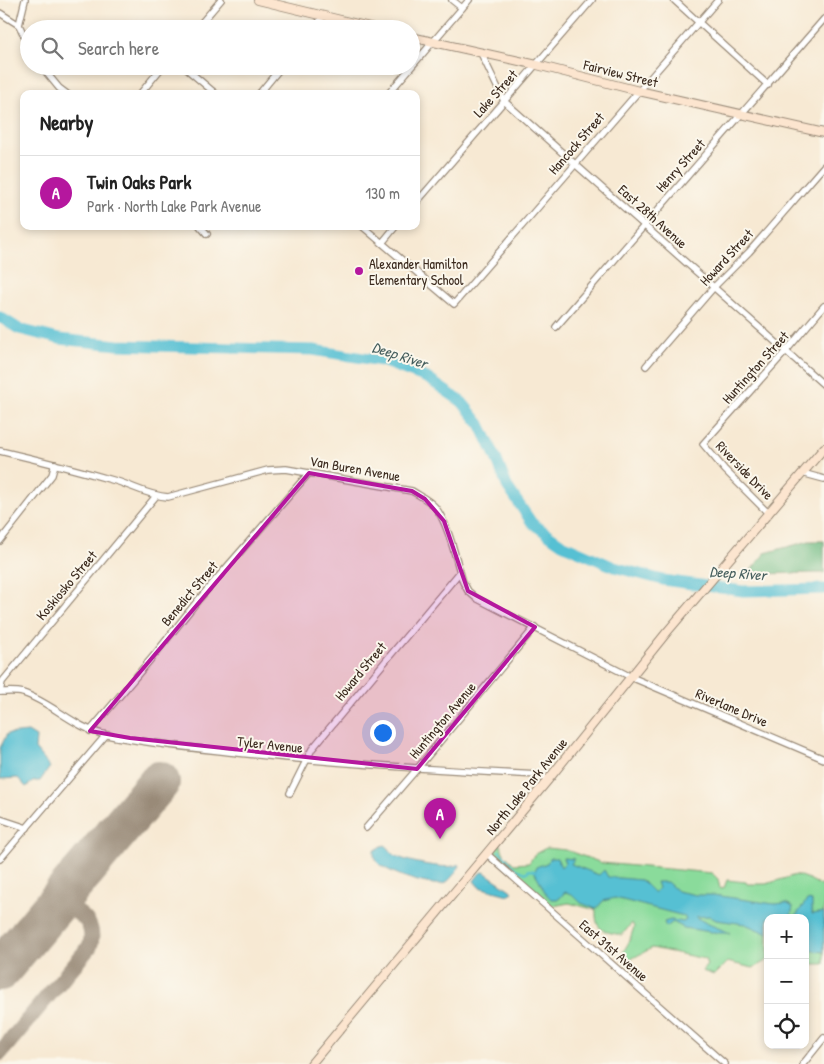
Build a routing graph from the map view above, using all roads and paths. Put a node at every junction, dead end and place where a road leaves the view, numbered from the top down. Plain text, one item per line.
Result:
1 (25, 0) edge
2 (221, 0) edge
3 (258, 0) edge
4 (452, 0) edge
5 (469, 0) edge
6 (592, 0) edge
7 (674, 0) edge
8 (718, 0) edge
9 (462, 8) junction
10 (0, 13) edge
11 (324, 16) junction
12 (824, 19) edge
13 (20, 20) edge
14 (204, 20) edge
15 (321, 20) edge
16 (341, 20) edge
17 (20, 21) edge
18 (699, 23) junction
19 (19, 25) joint
20 (420, 39) edge
21 (433, 42) junction
22 (481, 53) junction
23 (420, 57) edge
24 (537, 65) junction
25 (49, 75) edge
26 (156, 75) edge
27 (194, 75) edge
28 (274, 75) edge
29 (404, 75) edge
30 (768, 85) junction
31 (62, 90) edge
32 (143, 90) edge
33 (211, 90) edge
34 (261, 90) edge
35 (391, 90) edge
36 (639, 91) junction
37 (504, 101) junction
38 (742, 114) junction
39 (824, 133) edge
40 (575, 163) junction
41 (824, 166) edge
42 (420, 198) edge
43 (644, 225) junction
44 (204, 230) edge
45 (367, 230) edge
46 (393, 230) edge
47 (207, 234) dead end
48 (382, 243) junction
49 (714, 287) junction
50 (824, 306) edge
51 (556, 328) dead end
52 (786, 351) junction
53 (646, 366) dead end
54 (824, 386) edge
55 (702, 444) joint
56 (824, 448) edge
57 (0, 451) edge
58 (55, 464) junction
59 (309, 473) junction
60 (802, 473) junction
61 (824, 479) edge
62 (156, 496) junction
63 (769, 514) junction
64 (0, 541) edge
65 (460, 572) junction
66 (535, 627) junction
67 (631, 677) junction
68 (0, 692) edge
69 (90, 731) junction
70 (106, 735) junction
71 (824, 759) edge
72 (306, 760) junction
73 (418, 769) junction
74 (548, 780) junction
75 (290, 793) dead end
76 (0, 819) edge
77 (26, 828) junction
78 (366, 828) dead end
79 (487, 854) junction
80 (0, 860) edge
81 (824, 1038) edge
82 (310, 1064) edge
83 (725, 1064) edge
84 (803, 1064) edge

1 - 13 street
2 - 14 street
3 - 11 street
4 - 9 street
5 - 9 street
6 - 24 street, Lake Street
7 - 18 street
8 - 18 street, Hancock Street
9 - 21 street
10 - 19 street
11 - 15 street
11 - 16 street
12 - 30 street, Henry Street
17 - 19 street
18 - 30 street
18 - 36 street, Hancock Street
20 - 21 street, Fairview Street
21 - 22 street, Fairview Street
21 - 23 street
22 - 24 street, Fairview Street
22 - 37 street, East 28th Avenue
24 - 36 street, Fairview Street
24 - 37 street, Lake Street
25 - 31 street
26 - 32 street
27 - 33 street
28 - 34 street
29 - 35 street
30 - 38 street, Henry Street
36 - 38 street, Fairview Street
36 - 40 street, Hancock Street
37 - 40 street, East 28th Avenue
37 - 42 street, Lake Street
38 - 39 street, Fairview Street
38 - 43 street, Henry Street
40 - 43 street, East 28th Avenue
40 - 48 street, Hancock Street
41 - 49 street, Howard Street
43 - 49 street, East 28th Avenue
43 - 51 street, Henry Street
44 - 47 street
45 - 48 street
46 - 48 street
49 - 52 street, East 28th Avenue
49 - 53 street, Howard Street
50 - 52 street, Huntington Street
52 - 54 street, East 28th Avenue
52 - 55 street, Huntington Street
55 - 63 street, Riverside Drive
56 - 60 street, North Lake Park Avenue
57 - 58 street, Van Buren Avenue
58 - 62 street, Van Buren Avenue
58 - 64 street
59 - 62 street, Van Buren Avenue
59 - 65 street, Van Buren Avenue
59 - 69 street, Benedict Street
60 - 61 street
60 - 63 street, North Lake Park Avenue
62 - 68 street, Koskiosko Street
63 - 67 street, North Lake Park Avenue
65 - 66 street, Van Buren Avenue
65 - 72 street, Howard Street
66 - 67 street, Van Buren Avenue
66 - 73 street, Huntington Avenue
67 - 71 street, Riverlane Drive
67 - 74 street, North Lake Park Avenue
68 - 69 street, Tyler Avenue
69 - 70 street, Tyler Avenue
70 - 72 street, Tyler Avenue
70 - 77 street
72 - 73 street, Tyler Avenue
72 - 75 street, Howard Street
73 - 74 street, Tyler Avenue
73 - 78 street, Huntington Avenue
74 - 79 street, North Lake Park Avenue
76 - 77 street
77 - 80 street
79 - 82 street, North Lake Park Avenue
79 - 83 street, East 31st Avenue
81 - 84 street

